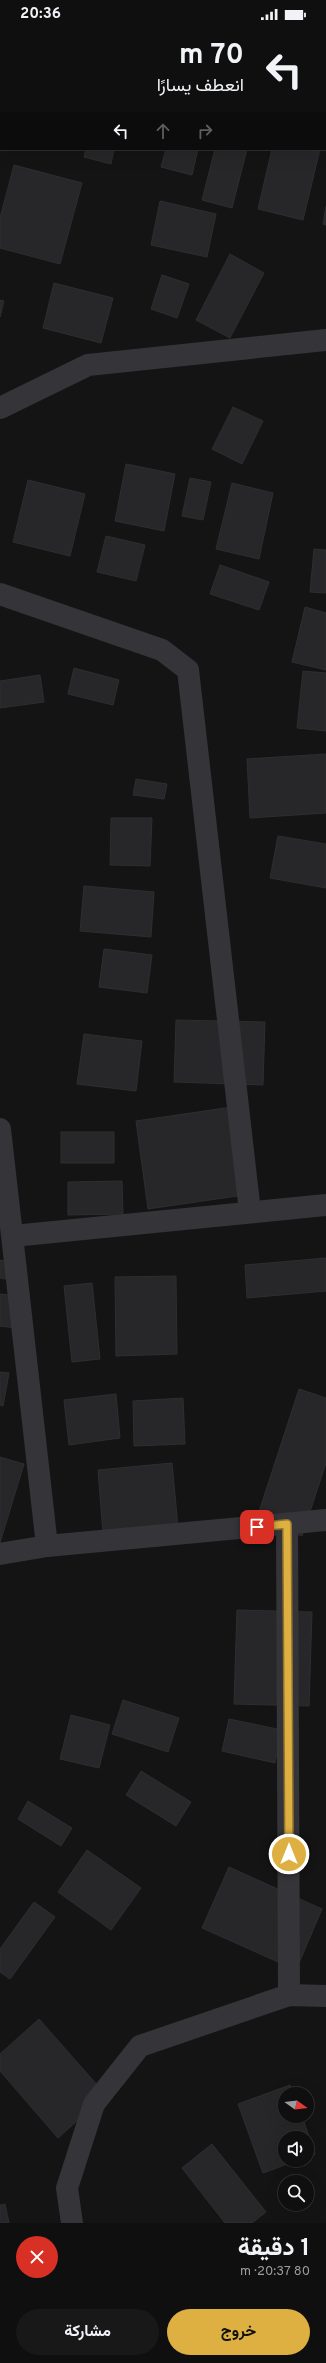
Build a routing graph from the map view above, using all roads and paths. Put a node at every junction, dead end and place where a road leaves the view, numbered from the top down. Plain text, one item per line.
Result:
1 (326, 340) edge
2 (0, 408) edge
3 (0, 594) edge
4 (0, 1129) edge
5 (326, 1205) edge
6 (250, 1212) junction
7 (13, 1236) junction
8 (326, 1520) edge
9 (287, 1524) junction
10 (47, 1546) junction
11 (0, 1554) edge
12 (289, 1995) junction
13 (326, 1996) edge
14 (72, 2223) edge

1 - 2 street
3 - 6 street
4 - 7 street
5 - 6 street
6 - 7 street
7 - 10 street
8 - 9 street
9 - 10 street
9 - 12 street
10 - 11 street
12 - 13 street
12 - 14 street

